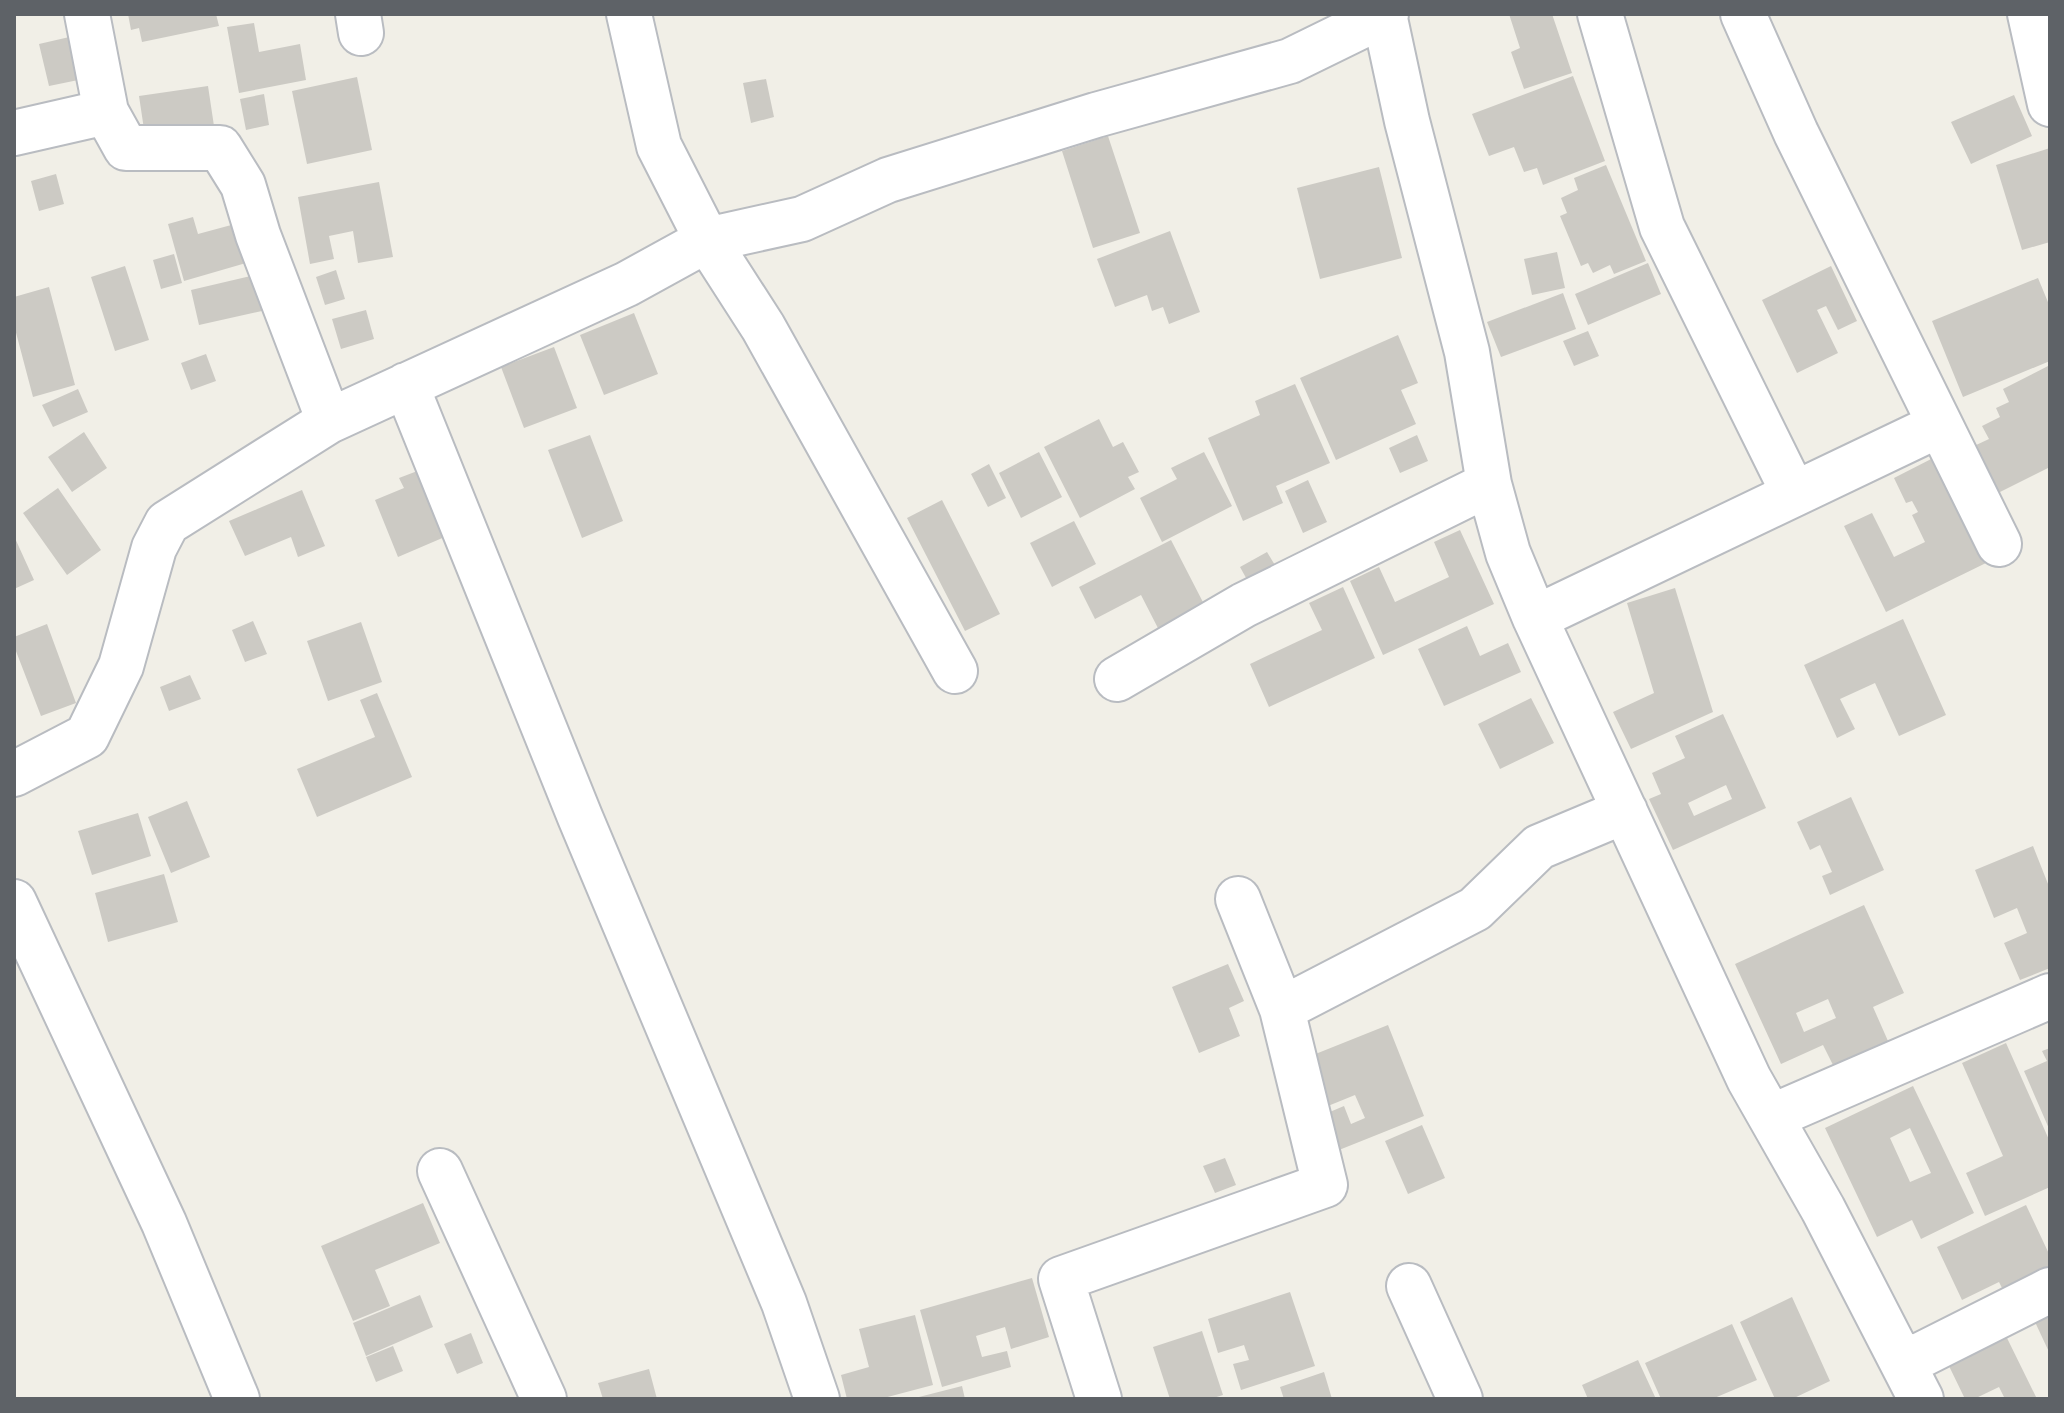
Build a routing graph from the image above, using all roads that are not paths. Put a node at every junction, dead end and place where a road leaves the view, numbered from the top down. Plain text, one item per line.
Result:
1 (87, 14) edge
2 (629, 14) edge
3 (1385, 14) edge
4 (1600, 14) edge
5 (1743, 14) edge
6 (2030, 14) edge
7 (2050, 104) edge
8 (106, 112) junction
9 (14, 133) edge
10 (707, 240) junction
11 (406, 385) junction
12 (329, 421) junction
13 (1939, 425) junction
14 (1489, 484) junction
15 (1794, 494) junction
16 (1999, 544) dead end
17 (1535, 618) junction
18 (955, 671) dead end
19 (1117, 679) dead end
20 (14, 774) edge
21 (1625, 811) junction
22 (1238, 899) dead end
23 (14, 902) edge
24 (2050, 996) edge
25 (1282, 1009) junction
26 (1771, 1117) junction
27 (440, 1171) dead end
28 (1409, 1286) dead end
29 (2050, 1290) edge
30 (1912, 1382) edge
31 (237, 1399) edge
32 (544, 1399) edge
33 (817, 1399) edge
34 (1099, 1399) edge
35 (1460, 1399) edge

1 - 8 street
2 - 10 street
3 - 10 street
3 - 14 street
4 - 15 street
5 - 13 street
6 - 7 street
8 - 9 street
8 - 12 street
10 - 11 street
10 - 18 street
11 - 12 street
11 - 33 street
12 - 20 street
13 - 15 street
13 - 16 street
14 - 17 street
14 - 19 street
15 - 17 street
17 - 21 street
21 - 25 street
21 - 26 street
22 - 25 street
23 - 31 street
24 - 26 street
25 - 34 street
26 - 30 street
27 - 32 street
28 - 35 street
29 - 30 street

